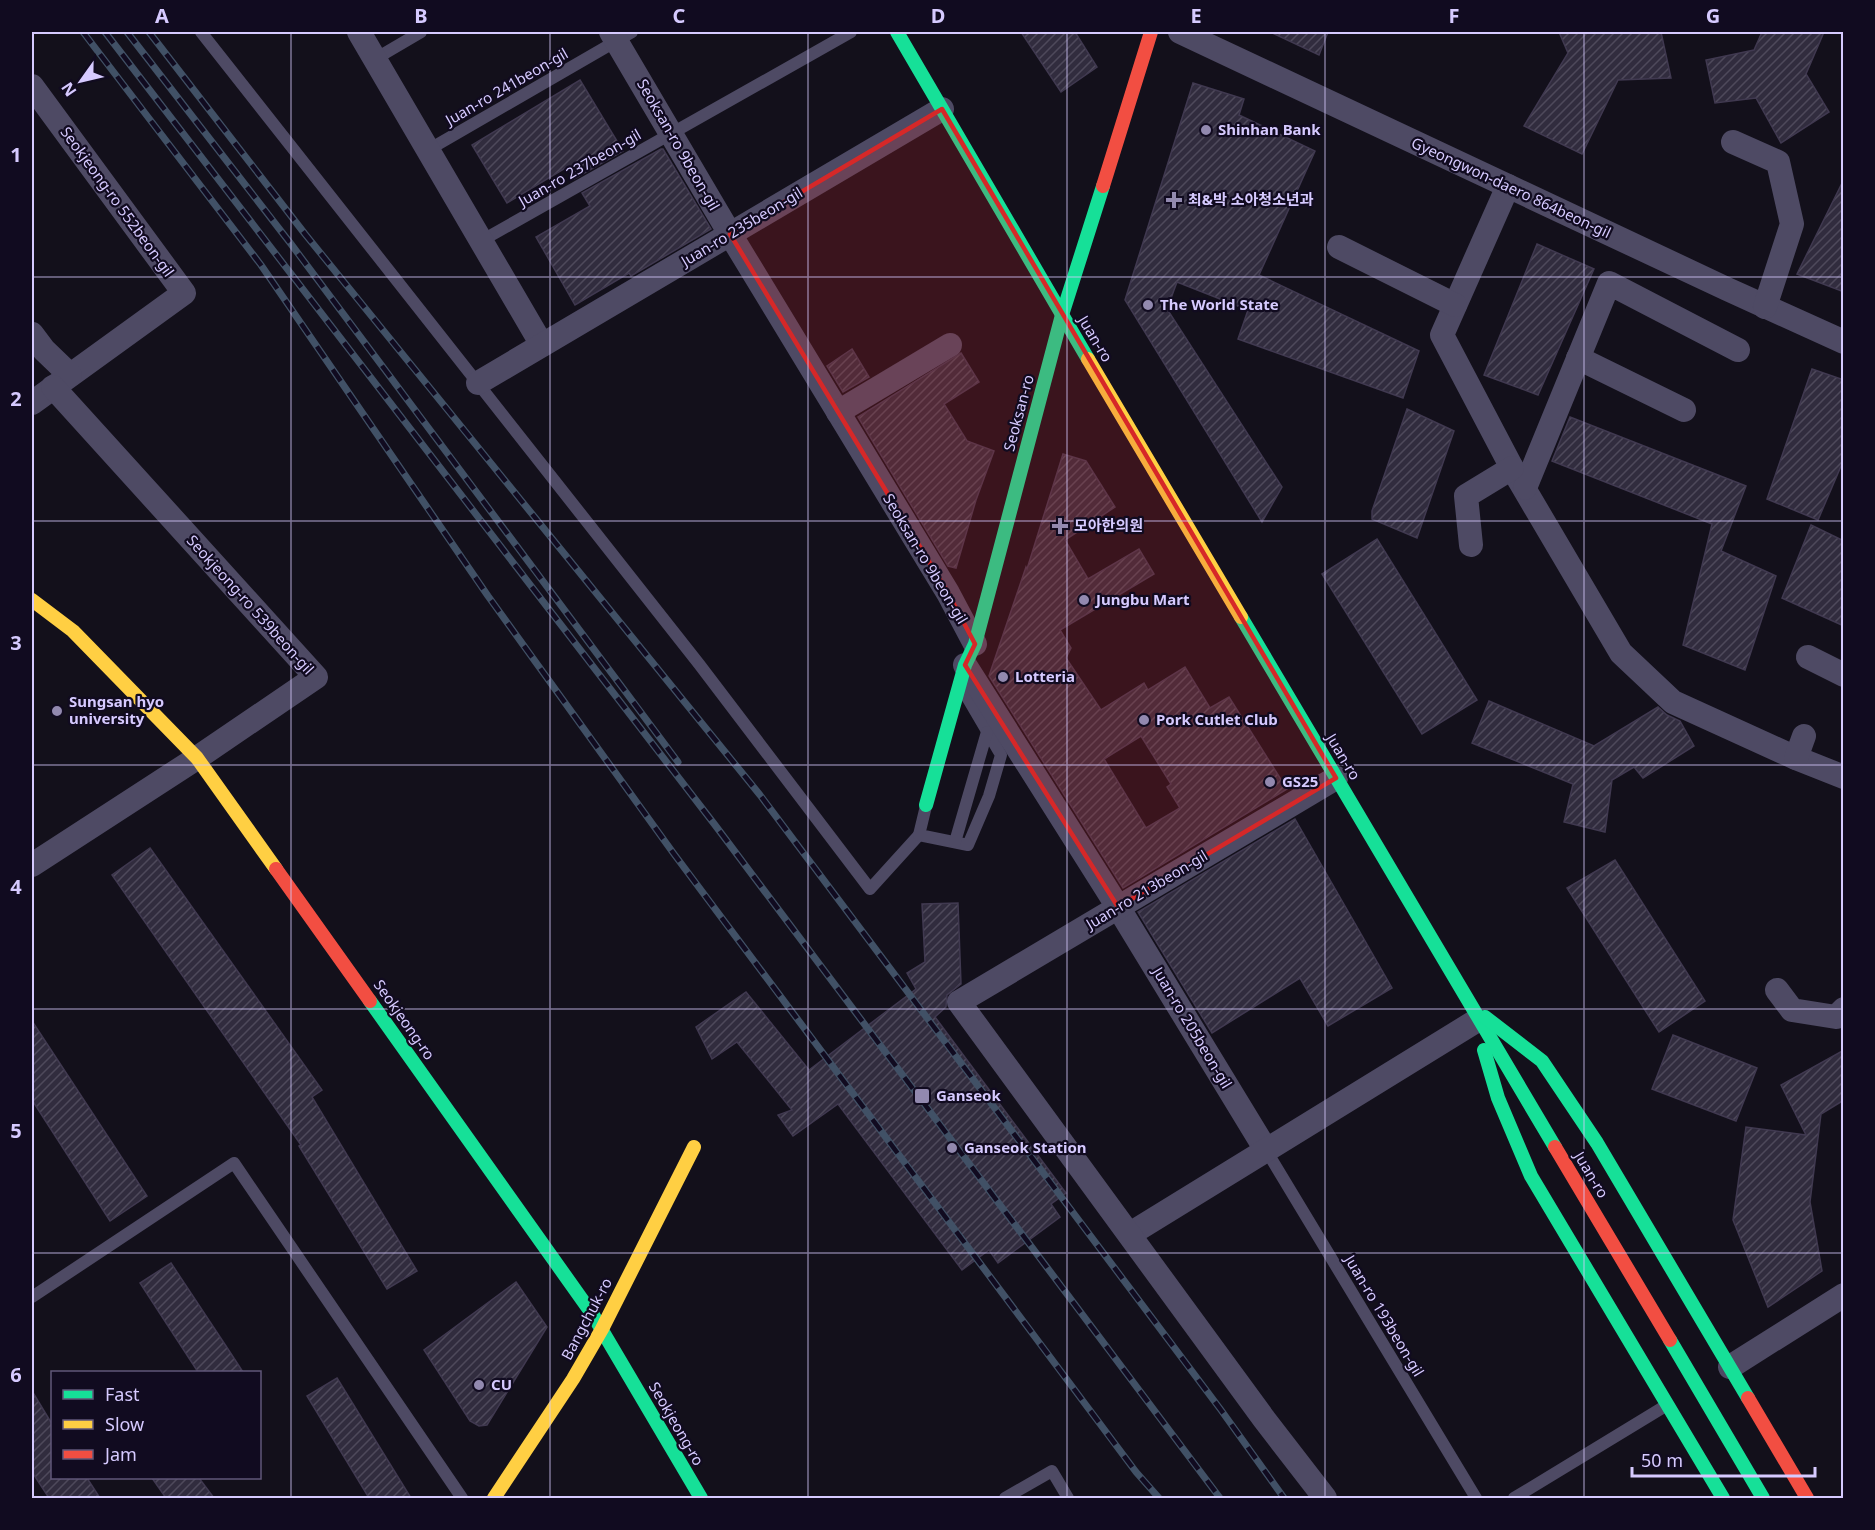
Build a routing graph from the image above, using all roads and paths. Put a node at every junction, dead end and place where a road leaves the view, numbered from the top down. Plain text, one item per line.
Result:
1 (201, 32) edge
2 (359, 32) edge
3 (421, 32) edge
4 (851, 32) edge
5 (897, 32) edge
6 (1151, 32) edge
7 (1180, 32) edge
8 (620, 34) edge
9 (375, 59) junction
10 (32, 86) edge
11 (942, 109) junction
12 (671, 133) junction
13 (1733, 142) dead end
14 (428, 150) junction
15 (1508, 186) junction
16 (730, 234) junction
17 (481, 241) junction
18 (1339, 247) dead end
19 (1455, 305) junction
20 (1765, 307) junction
21 (1062, 315) junction
22 (32, 333) edge
23 (1844, 342) edge
24 (542, 345) junction
25 (950, 345) dead end
26 (1738, 350) dead end
27 (1578, 358) junction
28 (62, 381) junction
29 (478, 383) junction
30 (32, 403) edge
31 (1684, 410) dead end
32 (838, 412) junction
33 (1512, 468) junction
34 (1525, 488) junction
35 (1471, 545) dead end
36 (32, 600) edge
37 (1808, 657) dead end
38 (966, 664) junction
39 (1844, 675) edge
40 (987, 732) junction
41 (197, 758) junction
42 (1844, 777) edge
43 (1336, 778) junction
44 (926, 805) joint
45 (919, 835) junction
46 (955, 842) junction
47 (32, 865) edge
48 (1118, 907) junction
49 (1777, 990) dead end
50 (1844, 1009) edge
51 (1474, 1014) junction
52 (694, 1147) dead end
53 (1266, 1150) junction
54 (1130, 1234) junction
55 (1844, 1295) edge
56 (32, 1297) edge
57 (602, 1329) junction
58 (1730, 1367) junction
59 (1668, 1405) junction
60 (462, 1498) edge
61 (494, 1498) edge
62 (701, 1498) edge
63 (1005, 1498) edge
64 (1068, 1498) edge
65 (1324, 1498) edge
66 (1476, 1498) edge
67 (1514, 1498) edge
68 (1723, 1498) edge
69 (1763, 1498) edge
70 (1807, 1498) edge

1 - 29 lane
2 - 9 street
3 - 9 lane
4 - 12 lane, Juan-ro 237beon-gil
5 - 11 main road, Juan-ro
6 - 21 main road, Seoksan-ro
7 - 15 street, Gyeongwon-daero 864beon-gil
8 - 12 street, Seoksan-ro 9beon-gil
8 - 14 lane, Juan-ro 241beon-gil
9 - 14 street
10 - 28 street, Seokjeong-ro 552beon-gil
11 - 16 street, Juan-ro 235beon-gil
11 - 21 main road, Juan-ro
12 - 16 street, Seoksan-ro 9beon-gil
12 - 17 lane, Juan-ro 237beon-gil
13 - 20 street
14 - 17 street
15 - 19 street
15 - 20 street, Gyeongwon-daero 864beon-gil
16 - 24 street, Juan-ro 235beon-gil
16 - 32 street, Seoksan-ro 9beon-gil
17 - 24 street
18 - 19 street
19 - 33 street
20 - 23 street, Gyeongwon-daero 864beon-gil
21 - 38 main road, Seoksan-ro
21 - 43 main road, Juan-ro
22 - 28 street
24 - 29 street, Juan-ro 235beon-gil
25 - 32 street
26 - 27 street
27 - 31 street
27 - 34 street
28 - 30 street, Seokjeong-ro 552beon-gil
28 - 41 street, Seokjeong-ro 539beon-gil
29 - 45 lane
32 - 38 street, Seoksan-ro 9beon-gil
33 - 34 street
33 - 35 street
34 - 42 street
36 - 41 main road, Seokjeong-ro
37 - 39 street
38 - 40 lane
38 - 44 main road, Seoksan-ro
38 - 48 street, Seoksan-ro 9beon-gil
40 - 46 lane
40 - 46 lane
41 - 47 street, Seokjeong-ro 539beon-gil
41 - 57 main road, Seokjeong-ro
43 - 48 street, Juan-ro 213beon-gil
43 - 51 main road, Juan-ro
44 - 45 lane
45 - 46 lane
48 - 53 street, Juan-ro 205beon-gil
48 - 54 street, Juan-ro 213beon-gil
49 - 50 street
51 - 53 street
51 - 58 main road
51 - 59 main road
51 - 69 main road, Juan-ro
52 - 57 main road, Bangchuk-ro
53 - 54 street
53 - 66 lane, Juan-ro 193beon-gil
54 - 65 street
55 - 58 street
56 - 60 lane
57 - 61 main road, Bangchuk-ro
57 - 62 main road, Seokjeong-ro
58 - 70 main road
59 - 67 lane
59 - 68 main road
63 - 64 lane

